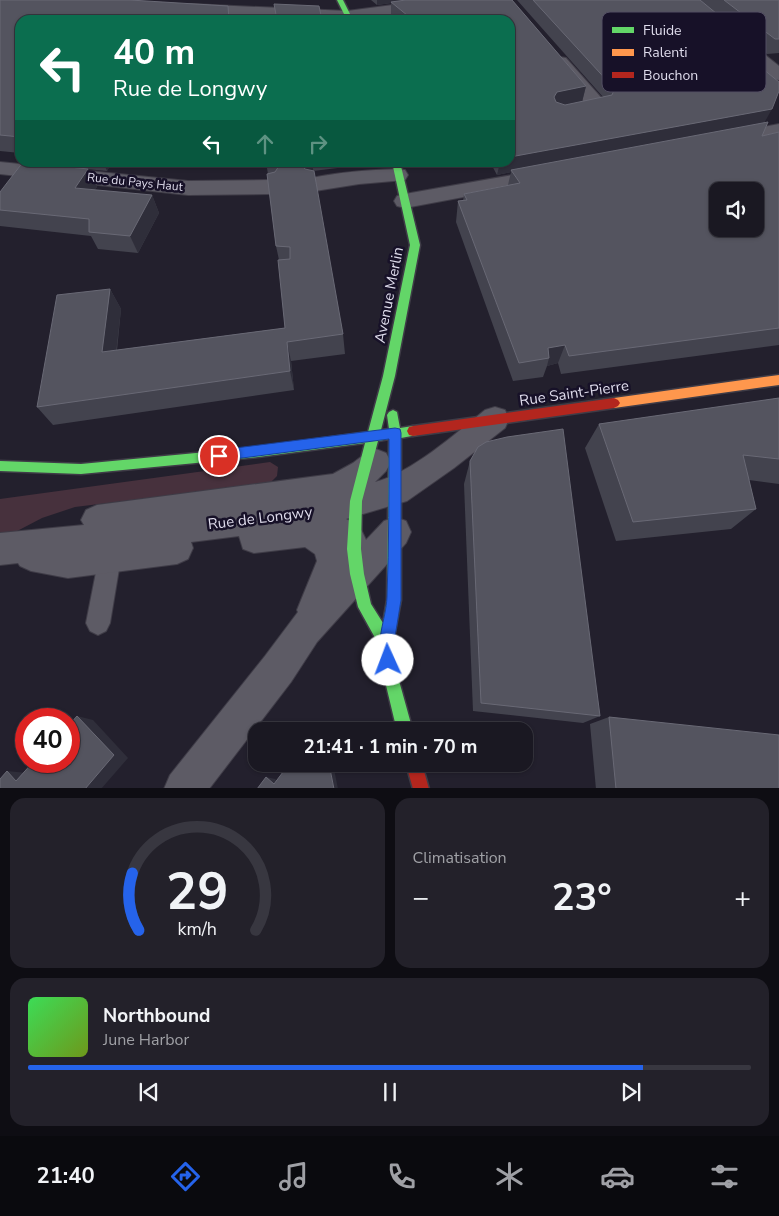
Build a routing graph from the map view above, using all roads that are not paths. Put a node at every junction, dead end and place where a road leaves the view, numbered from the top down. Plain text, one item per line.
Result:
1 (340, 0) edge
2 (466, 0) edge
3 (687, 0) edge
4 (175, 9) edge
5 (702, 12) edge
6 (290, 15) edge
7 (347, 15) edge
8 (368, 15) edge
9 (550, 50) edge
10 (766, 64) edge
11 (779, 75) edge
12 (561, 113) edge
13 (779, 130) edge
14 (704, 144) edge
15 (0, 168) edge
16 (397, 169) edge
17 (561, 172) edge
18 (315, 184) edge
19 (270, 188) edge
20 (405, 201) junction
21 (388, 376) junction
22 (779, 380) edge
23 (495, 419) junction
24 (384, 434) junction
25 (0, 466) edge
26 (360, 487) junction
27 (396, 491) junction
28 (310, 532) junction
29 (395, 532) junction
30 (0, 549) edge
31 (110, 556) junction
32 (355, 561) junction
33 (98, 623) dead end
34 (305, 630) junction
35 (379, 631) junction
36 (403, 722) edge
37 (416, 772) edge
38 (184, 788) edge
39 (421, 788) edge

1 - 7 street
2 - 8 street
3 - 5 street
4 - 6 street
9 - 12 street
10 - 11 street
13 - 14 street
15 - 19 street, Rue du Pays Haut
16 - 18 street
16 - 20 street, Avenue Merlin
17 - 20 street
20 - 21 street, Avenue Merlin
21 - 24 street, Avenue Merlin
21 - 24 street, Avenue Merlin
22 - 23 street, Rue Saint-Pierre
23 - 24 street, Rue Saint-Pierre
23 - 27 street, Rue de Longwy
24 - 25 street
24 - 26 street, Rue de Longwy
24 - 27 street, Avenue Merlin
26 - 27 street, Rue de Longwy
26 - 30 street, Rue de Longwy
26 - 32 street
27 - 29 street, Avenue Merlin
28 - 31 street, Rue de Longwy
28 - 32 street, Rue de Longwy
28 - 34 street, Rue de Longwy
29 - 32 street
29 - 35 street, Avenue Merlin
30 - 31 street, Rue de Longwy
31 - 33 lane
32 - 34 street
32 - 35 street
34 - 35 street
34 - 38 street
35 - 36 street
37 - 39 street

